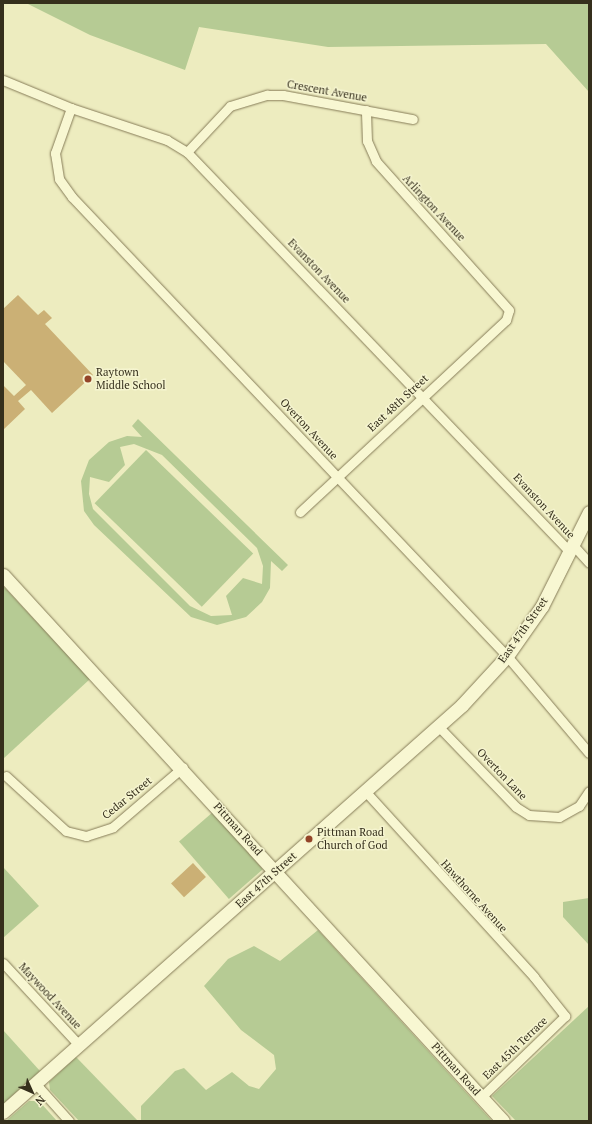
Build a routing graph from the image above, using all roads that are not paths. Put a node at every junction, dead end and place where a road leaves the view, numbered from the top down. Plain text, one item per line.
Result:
1 (3, 80) edge
2 (71, 108) junction
3 (366, 110) junction
4 (413, 119) dead end
5 (187, 152) junction
6 (509, 310) joint
7 (423, 395) junction
8 (337, 476) junction
9 (300, 512) dead end
10 (589, 512) edge
11 (572, 549) junction
12 (589, 563) edge
13 (3, 575) edge
14 (507, 656) junction
15 (438, 726) junction
16 (589, 753) edge
17 (183, 767) junction
18 (6, 776) dead end
19 (365, 791) junction
20 (589, 791) edge
21 (275, 871) junction
22 (3, 963) edge
23 (565, 1016) joint
24 (79, 1045) junction
25 (35, 1083) junction
26 (481, 1097) junction
27 (3, 1112) edge
28 (69, 1121) edge
29 (503, 1121) edge

1 - 2 street, Evanston Avenue
2 - 5 street, Evanston Avenue
2 - 8 street, Overton Avenue
3 - 4 street, Crescent Avenue
3 - 5 street, Crescent Avenue
3 - 6 street, Arlington Avenue
5 - 7 street, Evanston Avenue
6 - 7 street, East 48th Street
7 - 8 street, East 48th Street
7 - 11 street, Evanston Avenue
8 - 9 street, East 48th Street
8 - 14 street, Overton Avenue
10 - 11 main road, East 47th Street
11 - 12 street, Evanston Avenue
11 - 14 main road, East 47th Street
13 - 17 main road, Pittman Road
14 - 15 main road, East 47th Street
14 - 16 street, Overton Avenue
15 - 19 main road, East 47th Street
15 - 20 street, Overton Lane
17 - 18 street, Cedar Street
17 - 21 main road, Pittman Road
19 - 21 main road, East 47th Street
19 - 23 street, Hawthorne Avenue
21 - 24 main road, East 47th Street
21 - 26 main road, Pittman Road
22 - 24 street, Maywood Avenue
23 - 26 street, East 45th Terrace
24 - 25 main road, East 47th Street
25 - 27 main road, East 47th Street
25 - 28 street
26 - 29 main road, Pittman Road

